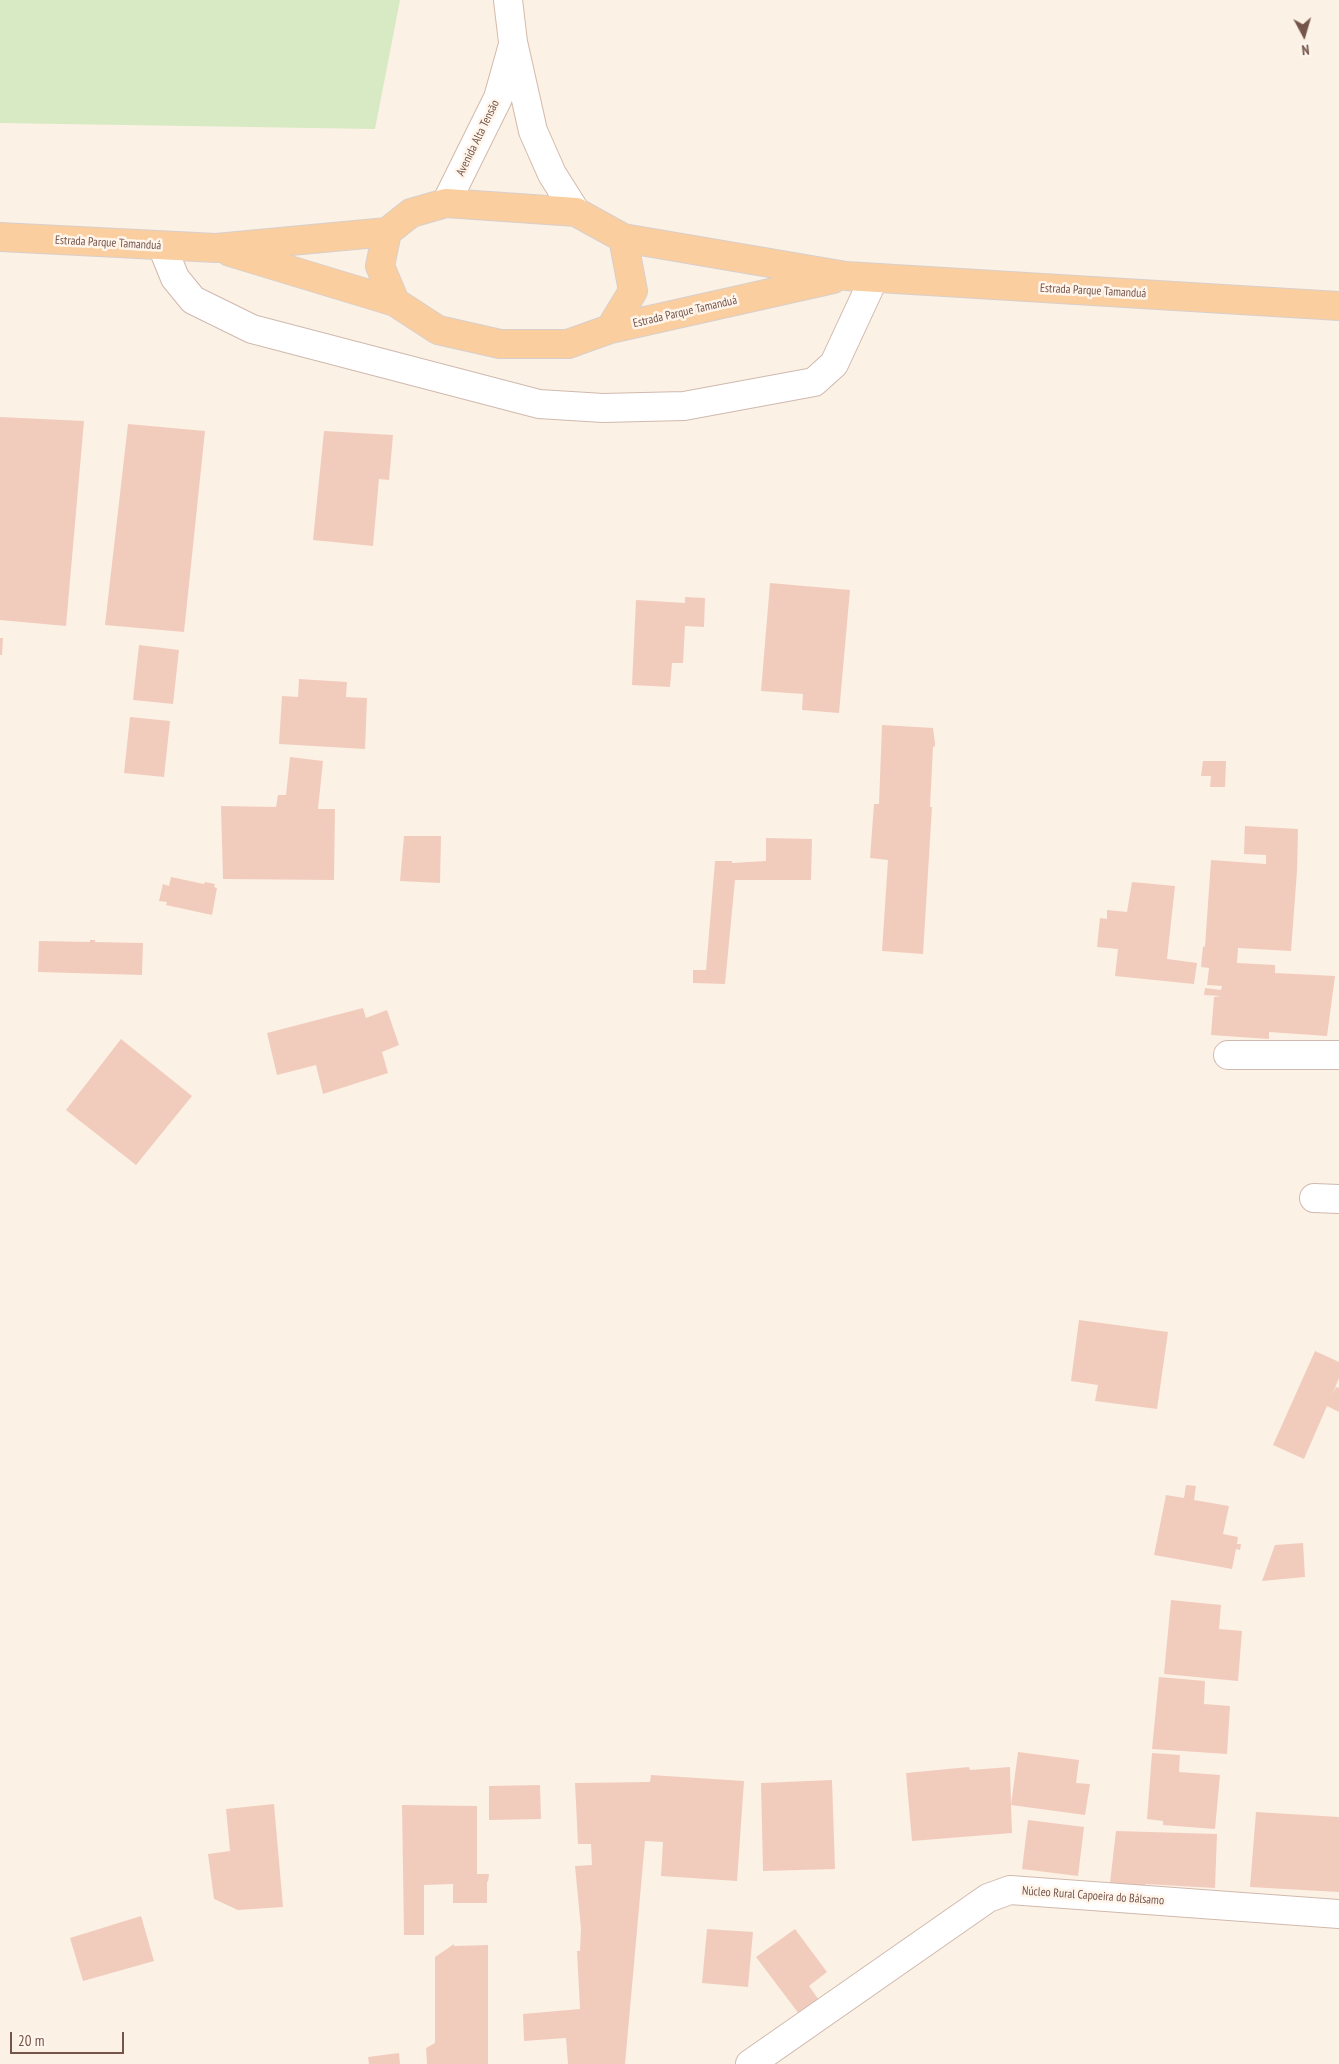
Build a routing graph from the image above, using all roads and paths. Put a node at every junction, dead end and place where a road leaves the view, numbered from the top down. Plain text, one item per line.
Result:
1 (508, 0) edge
2 (513, 42) junction
3 (446, 203) junction
4 (576, 212) junction
5 (387, 232) junction
6 (0, 237) edge
7 (623, 238) junction
8 (162, 246) junction
9 (216, 248) junction
10 (846, 276) junction
11 (874, 278) junction
12 (395, 302) junction
13 (1339, 306) edge
14 (610, 329) junction
15 (1228, 1055) dead end
16 (1339, 1055) edge
17 (1339, 1914) edge
18 (750, 2064) edge

1 - 2 street, Avenida Alta Tensāo
2 - 3 street, Avenida Alta Tensāo
2 - 4 street, Avenida Alta Tensāo
3 - 4 main road
3 - 5 main road
4 - 7 main road, Estrada Parque Tamanduá
5 - 9 main road, Estrada Parque Tamanduá
5 - 12 main road
6 - 8 main road, Estrada Parque Tamanduá
7 - 10 main road, Estrada Parque Tamanduá
7 - 14 main road
8 - 9 main road, Estrada Parque Tamanduá
8 - 11 street
9 - 12 main road, Estrada Parque Tamanduá
10 - 11 main road, Estrada Parque Tamanduá
10 - 14 main road, Estrada Parque Tamanduá
11 - 13 main road, Estrada Parque Tamanduá
12 - 14 main road, Estrada Parque Tamanduá
15 - 16 street
17 - 18 street, Núcleo Rural Capoeira do Bálsamo

